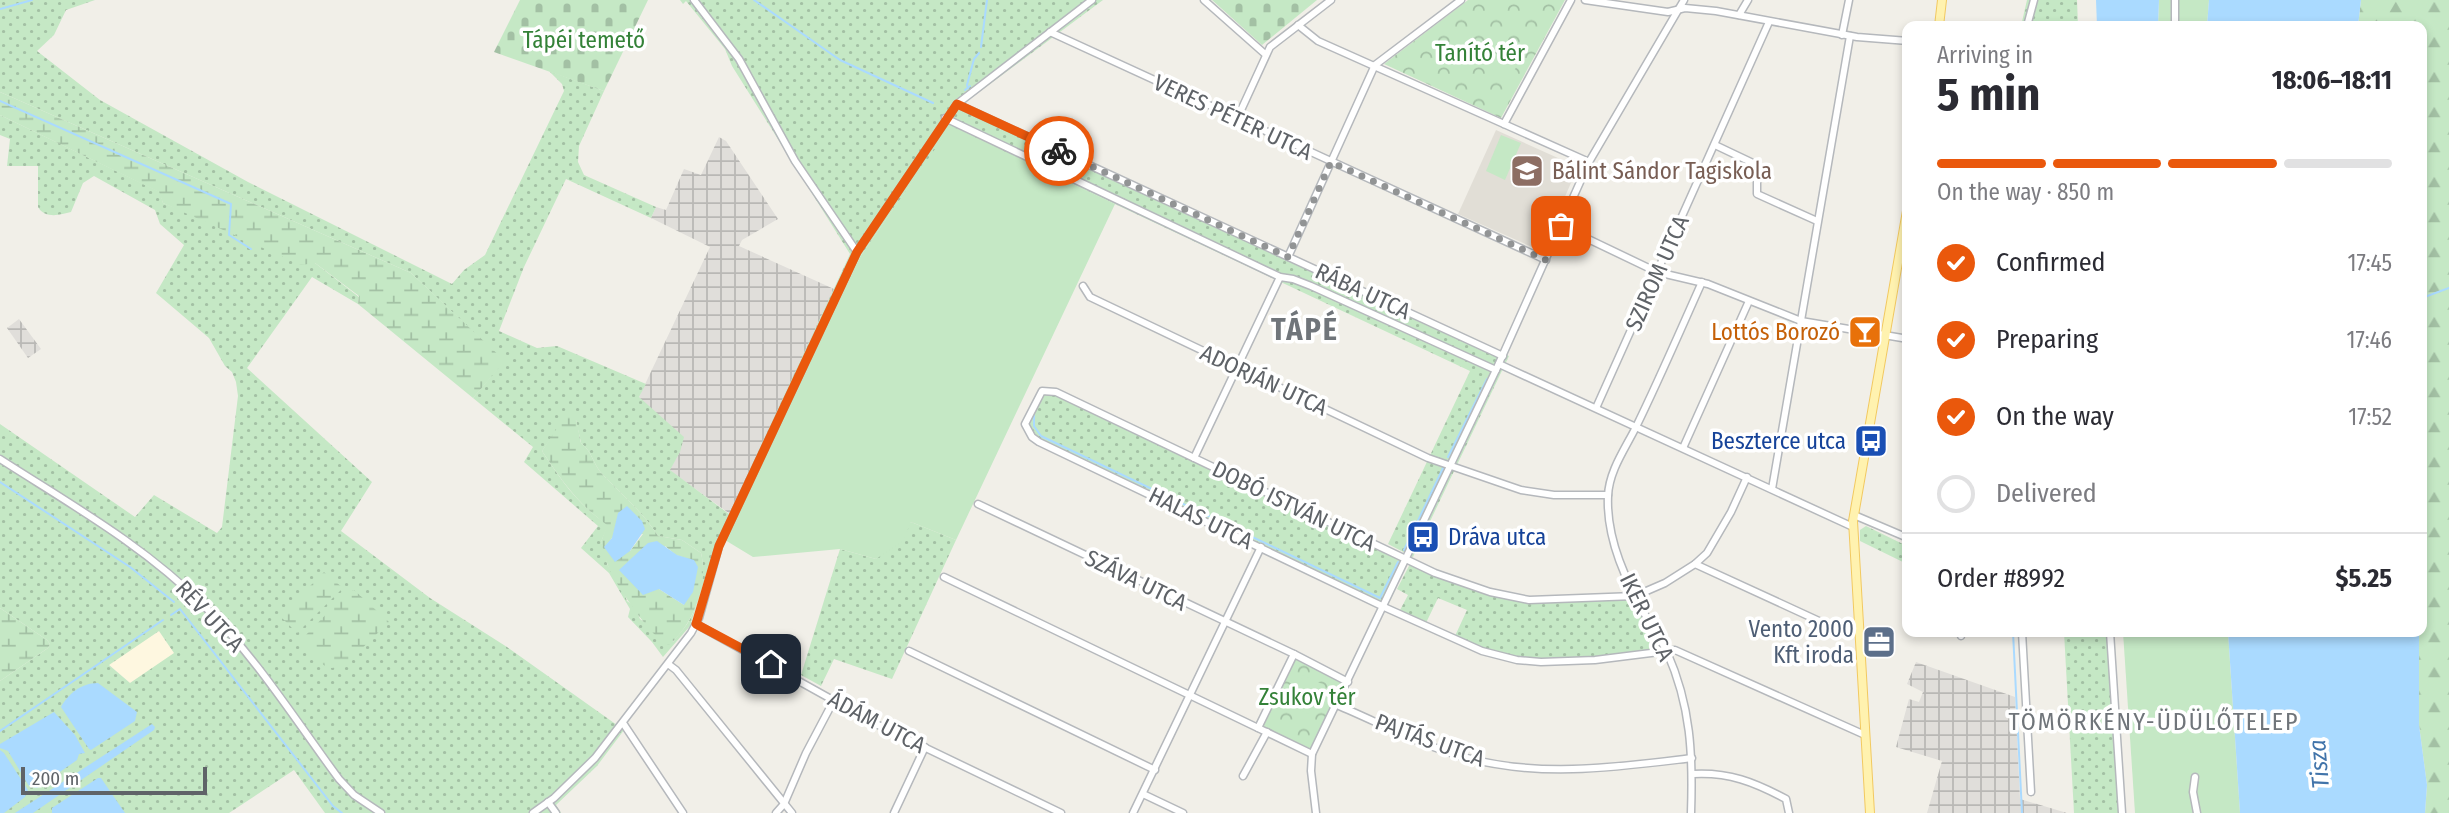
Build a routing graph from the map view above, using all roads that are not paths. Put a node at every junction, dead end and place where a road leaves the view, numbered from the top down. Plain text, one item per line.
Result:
1 (694, 0) edge
2 (1092, 0) edge
3 (1204, 0) edge
4 (1331, 0) edge
5 (1461, 0) edge
6 (1571, 0) edge
7 (1585, 0) edge
8 (1684, 0) edge
9 (1748, 0) edge
10 (1849, 0) edge
11 (1942, 0) edge
12 (2034, 0) edge
13 (2175, 0) edge
14 (1677, 11) junction
15 (1739, 15) junction
16 (1940, 21) edge
17 (2028, 21) edge
18 (2175, 21) edge
19 (1769, 22) junction
20 (1298, 25) junction
21 (1050, 32) junction
22 (1842, 35) junction
23 (1850, 36) junction
24 (1902, 40) edge
25 (1265, 54) junction
26 (1375, 65) junction
27 (957, 104) junction
28 (946, 118) junction
29 (1237, 119) junction
30 (1504, 124) junction
31 (1715, 145) junction
32 (1331, 162) junction
33 (1589, 162) junction
34 (1817, 221) junction
35 (1561, 226) junction
36 (1902, 238) edge
37 (857, 252) junction
38 (1288, 257) junction
39 (1546, 260) junction
40 (1657, 272) junction
41 (1280, 277) junction
42 (1702, 282) junction
43 (1083, 286) dead end
44 (1749, 301) junction
45 (1801, 321) junction
46 (1884, 336) junction
47 (1902, 338) edge
48 (1503, 356) junction
49 (1238, 367) junction
50 (1498, 367) junction
51 (1042, 391) joint
52 (1597, 408) junction
53 (1636, 427) junction
54 (1683, 448) junction
55 (1194, 458) junction
56 (0, 459) edge
57 (1451, 467) junction
58 (1747, 477) junction
59 (1772, 489) junction
60 (1608, 495) junction
61 (978, 504) dead end
62 (1853, 516) junction
63 (1853, 527) junction
64 (1902, 536) edge
65 (1261, 547) junction
66 (1407, 560) junction
67 (1695, 564) junction
68 (944, 577) dead end
69 (1635, 596) junction
70 (1384, 607) junction
71 (1819, 621) dead end
72 (1226, 622) junction
73 (696, 624) junction
74 (2022, 637) edge
75 (2110, 637) edge
76 (909, 651) dead end
77 (1666, 651) junction
78 (1294, 654) junction
79 (668, 664) junction
80 (1348, 682) junction
81 (1189, 695) junction
82 (834, 700) junction
83 (1337, 705) junction
84 (623, 723) junction
85 (1258, 728) junction
86 (1267, 732) junction
87 (1865, 735) junction
88 (925, 747) junction
89 (1312, 754) junction
90 (1692, 758) junction
91 (1155, 770) junction
92 (1693, 774) junction
93 (1243, 776) dead end
94 (2195, 777) dead end
95 (2031, 792) dead end
96 (1143, 794) junction
97 (548, 802) junction
98 (784, 804) junction
99 (381, 813) edge
100 (533, 813) edge
101 (556, 813) edge
102 (683, 813) edge
103 (776, 813) edge
104 (792, 813) edge
105 (894, 813) edge
106 (1061, 813) edge
107 (1133, 813) edge
108 (1183, 813) edge
109 (1316, 813) edge
110 (1691, 813) edge
111 (1789, 813) edge
112 (1870, 813) edge
113 (2122, 813) edge
114 (2197, 813) edge

1 - 37 street
2 - 21 street
3 - 25 street
4 - 20 street
5 - 26 street
6 - 30 street
7 - 14 street
8 - 14 street
9 - 15 street
10 - 22 street
11 - 16 main road
12 - 17 street
13 - 18 street
14 - 15 street
14 - 33 street
15 - 19 street
19 - 22 street
19 - 31 street, SZIROM UTCA
20 - 25 street
20 - 26 street
21 - 27 street
21 - 29 street, VERES PÉTER UTCA
22 - 23 street
23 - 24 street
23 - 34 street
25 - 29 street
26 - 30 street
26 - 32 street
27 - 28 street
27 - 38 street, RÁBA UTCA
28 - 37 street
28 - 41 street
29 - 32 street, VERES PÉTER UTCA
30 - 33 street
31 - 34 street
31 - 40 street, SZIROM UTCA
32 - 38 street
32 - 39 street, VERES PÉTER UTCA
33 - 35 street
34 - 45 street
35 - 39 street
35 - 40 street
36 - 46 main road
37 - 73 street
38 - 48 street, RÁBA UTCA
39 - 48 street
40 - 42 street
40 - 52 street, SZIROM UTCA
41 - 49 street
41 - 50 street
42 - 44 street
42 - 53 street, IKER UTCA
43 - 49 street, ADORJÁN UTCA
44 - 45 street
44 - 54 street
45 - 46 street
45 - 59 street
46 - 47 street
46 - 62 main road
48 - 50 street
49 - 55 street
49 - 57 street, ADORJÁN UTCA
50 - 52 street
50 - 57 street
51 - 55 street, DOBÓ ISTVÁN UTCA
51 - 65 street, HALAS UTCA
52 - 53 street
53 - 54 street
53 - 60 street, IKER UTCA
54 - 58 street
55 - 66 street, DOBÓ ISTVÁN UTCA
56 - 99 street, RÉV UTCA
57 - 60 street, ADORJÁN UTCA
57 - 66 street
58 - 59 street
58 - 67 street, DOBÓ ISTVÁN UTCA
59 - 63 street
60 - 69 street, IKER UTCA
61 - 72 street, SZÁVA UTCA
62 - 63 main road
62 - 64 street
63 - 87 main road
65 - 70 street, HALAS UTCA
65 - 72 street
66 - 69 street, DOBÓ ISTVÁN UTCA
66 - 70 street
67 - 69 street, DOBÓ ISTVÁN UTCA
67 - 71 street
68 - 81 street
69 - 77 street, IKER UTCA
70 - 77 street
70 - 80 street
72 - 78 street, SZÁVA UTCA
72 - 81 street
73 - 79 street
73 - 82 street, ÁDÁM UTCA
74 - 95 street
75 - 113 street
76 - 91 street
77 - 87 street
77 - 90 street, IKER UTCA
78 - 80 street
78 - 85 street
79 - 84 street
79 - 98 street
80 - 83 street
81 - 85 street
81 - 91 street
82 - 88 street, ÁDÁM UTCA
82 - 98 street
83 - 89 street
83 - 90 street, PAJTÁS UTCA
84 - 97 street
84 - 102 street
85 - 86 street
86 - 89 street
86 - 93 street
87 - 112 main road
88 - 105 street
88 - 106 street, ÁDÁM UTCA
89 - 109 street
90 - 92 street, IKER UTCA
91 - 96 street
92 - 110 street, IKER UTCA
92 - 111 street
94 - 114 street
96 - 107 street
96 - 108 street
97 - 100 street
97 - 101 street
98 - 103 street
98 - 104 street

